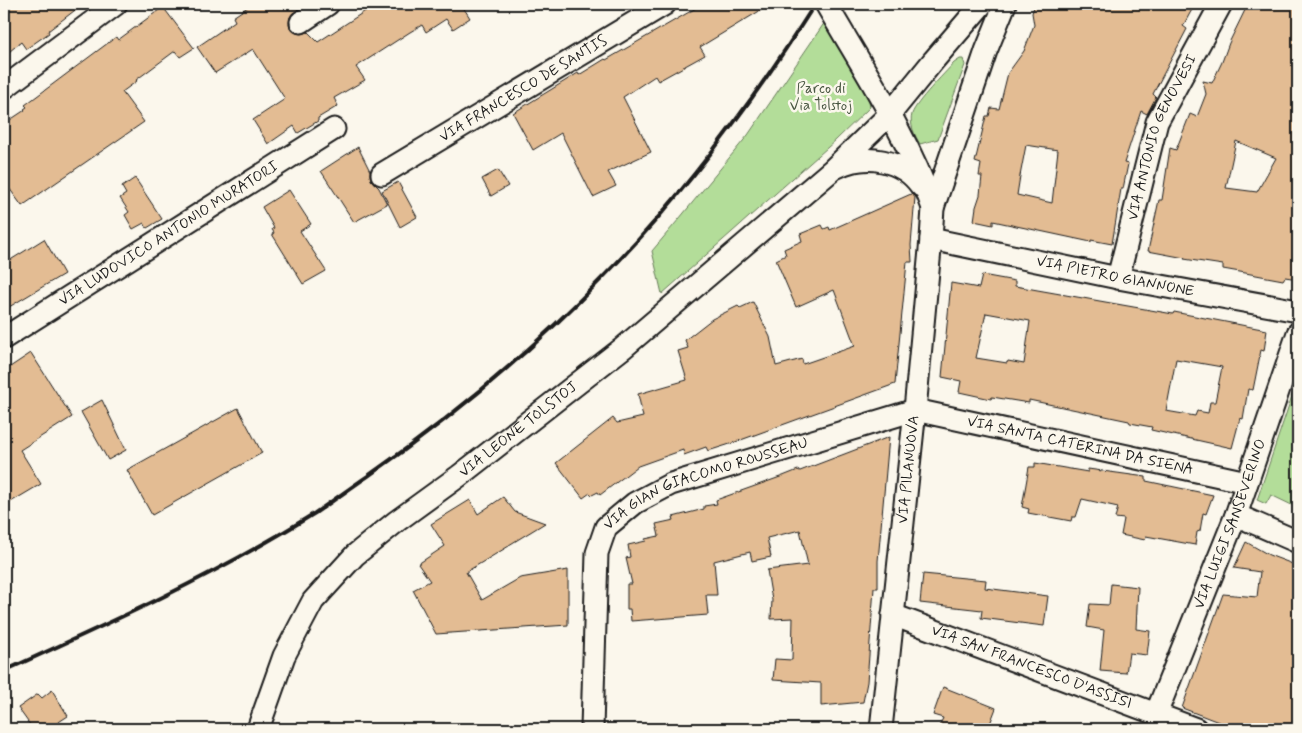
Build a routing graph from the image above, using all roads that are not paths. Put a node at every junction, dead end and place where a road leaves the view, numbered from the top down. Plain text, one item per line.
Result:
1 (116, 4) edge
2 (328, 4) edge
3 (664, 4) edge
4 (826, 4) edge
5 (982, 4) edge
6 (1005, 4) edge
7 (1220, 4) edge
8 (301, 22) dead end
9 (4, 88) edge
10 (890, 114) junction
11 (334, 129) dead end
12 (954, 144) junction
13 (911, 156) junction
14 (832, 170) junction
15 (382, 174) dead end
16 (932, 208) junction
17 (931, 239) junction
18 (1118, 278) junction
19 (1298, 311) edge
20 (1298, 333) edge
21 (4, 338) edge
22 (915, 410) junction
23 (1247, 482) junction
24 (1236, 515) junction
25 (1298, 542) edge
26 (893, 615) junction
27 (1156, 714) junction
28 (258, 729) edge
29 (592, 729) edge
30 (881, 729) edge
31 (1196, 729) edge

1 - 9 street
2 - 8 street
3 - 15 street, VIA FRANCESCO DE SANTIS
4 - 10 street
5 - 10 street, VIA LEONE TOLSTOJ
6 - 12 street
7 - 18 street, VIA ANTONIO GENOVESI
10 - 13 street
10 - 14 street, VIA LEONE TOLSTOJ
11 - 21 street, VIA LUDOVICO ANTONIO MURATORI
12 - 13 street
12 - 16 street
13 - 16 street
14 - 16 street, VIA LEONE TOLSTOJ
14 - 28 street, VIA LEONE TOLSTOJ
16 - 17 street, VIA PILANUOVA
17 - 18 street, VIA PIETRO GIANNONE
17 - 22 street, VIA PILANUOVA
18 - 19 street, VIA PIETRO GIANNONE
20 - 23 street, VIA LUIGI SANSEVERINO
22 - 23 street, VIA SANTA CATERINA DA SIENA
22 - 26 street, VIA PILANUOVA
22 - 29 street, VIA GIAN GIACOMO ROUSSEAU
23 - 24 street, VIA LUIGI SANSEVERINO
24 - 25 street
24 - 27 street, VIA LUIGI SANSEVERINO
26 - 27 street, VIA SAN FRANCESCO D'ASSISI
26 - 30 street, VIA PILANUOVA
27 - 31 street, VIA SAN FRANCESCO D'ASSISI

